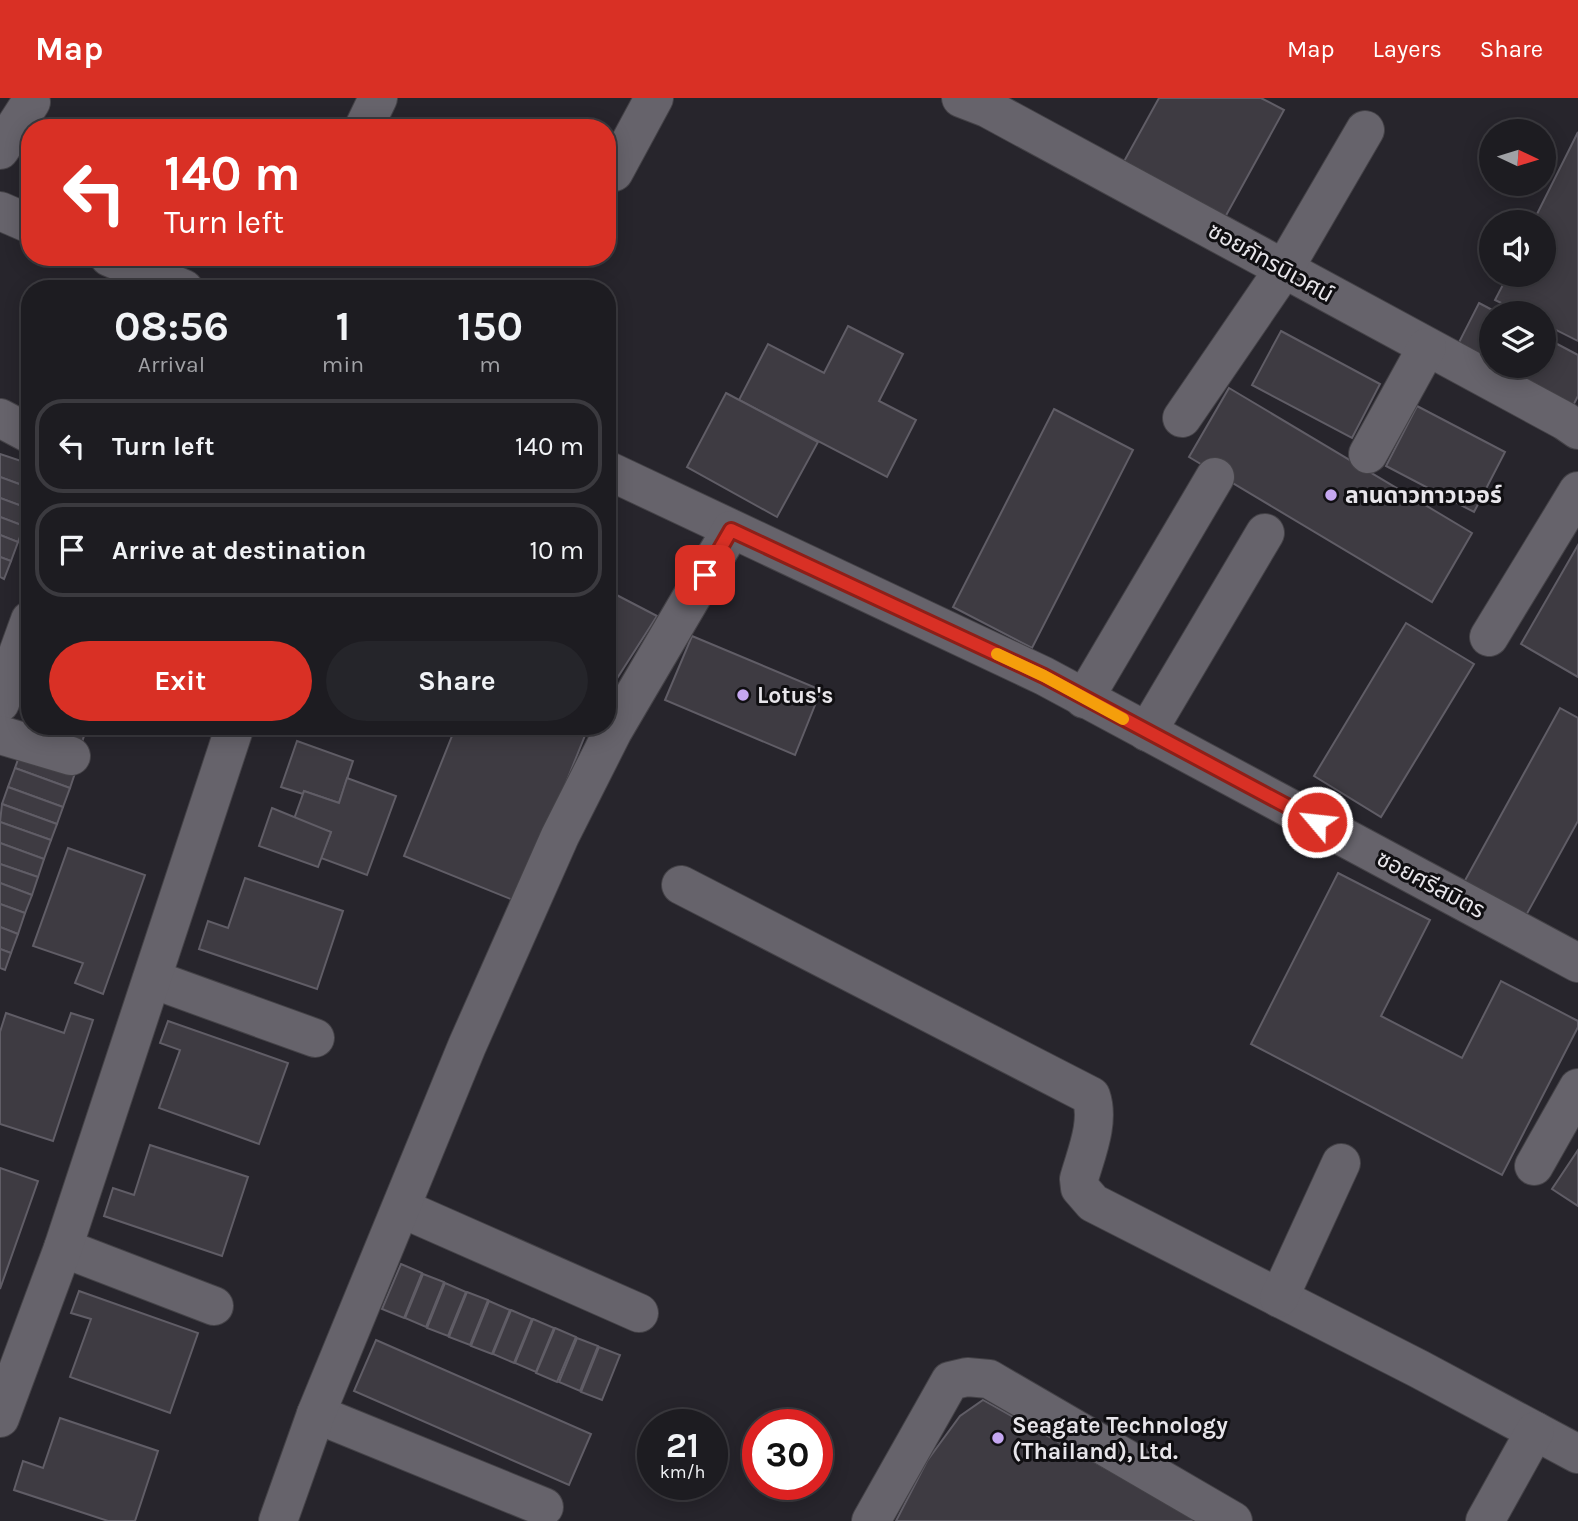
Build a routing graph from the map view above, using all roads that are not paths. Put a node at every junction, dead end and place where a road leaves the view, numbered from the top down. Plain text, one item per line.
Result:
1 (378, 98) edge
2 (654, 98) edge
3 (980, 101) edge
4 (31, 102) dead end
5 (368, 119) edge
6 (1365, 130) dead end
7 (0, 150) edge
8 (616, 168) edge
9 (0, 211) edge
10 (21, 220) edge
11 (130, 266) edge
12 (1284, 269) junction
13 (163, 280) edge
14 (1427, 347) junction
15 (0, 418) edge
16 (1182, 418) dead end
17 (1577, 426) edge
18 (21, 429) edge
19 (1368, 454) dead end
20 (616, 474) edge
21 (1214, 477) dead end
22 (1578, 491) edge
23 (731, 530) junction
24 (1265, 533) dead end
25 (1489, 638) dead end
26 (21, 645) edge
27 (1084, 699) junction
28 (0, 703) edge
29 (616, 726) edge
30 (1147, 732) junction
31 (0, 735) edge
32 (232, 735) edge
33 (611, 735) edge
34 (71, 756) dead end
35 (681, 885) dead end
36 (1578, 963) edge
37 (152, 979) junction
38 (315, 1038) dead end
39 (1578, 1088) edge
40 (1341, 1163) dead end
41 (1534, 1166) dead end
42 (401, 1208) junction
43 (63, 1248) junction
44 (1279, 1298) junction
45 (214, 1306) dead end
46 (639, 1313) dead end
47 (316, 1414) junction
48 (0, 1418) edge
49 (1535, 1431) junction
50 (1578, 1454) edge
51 (544, 1507) dead end
52 (278, 1521) edge
53 (871, 1521) edge
54 (1233, 1521) edge
55 (1485, 1521) edge

1 - 5 street
2 - 8 street
3 - 12 street, ซอยภัทรนิเวศน์
4 - 7 street
6 - 12 street
9 - 10 street
11 - 13 street
12 - 14 street, ซอยภัทรนิเวศน์
12 - 16 street
14 - 17 street, ซอยภัทรนิเวศน์
14 - 19 street
15 - 18 street
20 - 23 street, ซอยศรีสมิตร
21 - 27 street
22 - 25 street
23 - 27 street, ซอยศรีสมิตร
23 - 29 street
24 - 30 street
26 - 28 street
27 - 30 street, ซอยศรีสมิตร
30 - 36 street, ซอยศรีสมิตร
31 - 34 street
32 - 37 street
33 - 42 street
35 - 44 street
37 - 38 street
37 - 43 street
39 - 41 street
40 - 44 street
42 - 46 street
42 - 47 street
43 - 45 street
43 - 48 street
44 - 49 street
47 - 51 street
47 - 52 street
49 - 50 street
49 - 55 street
53 - 54 street

